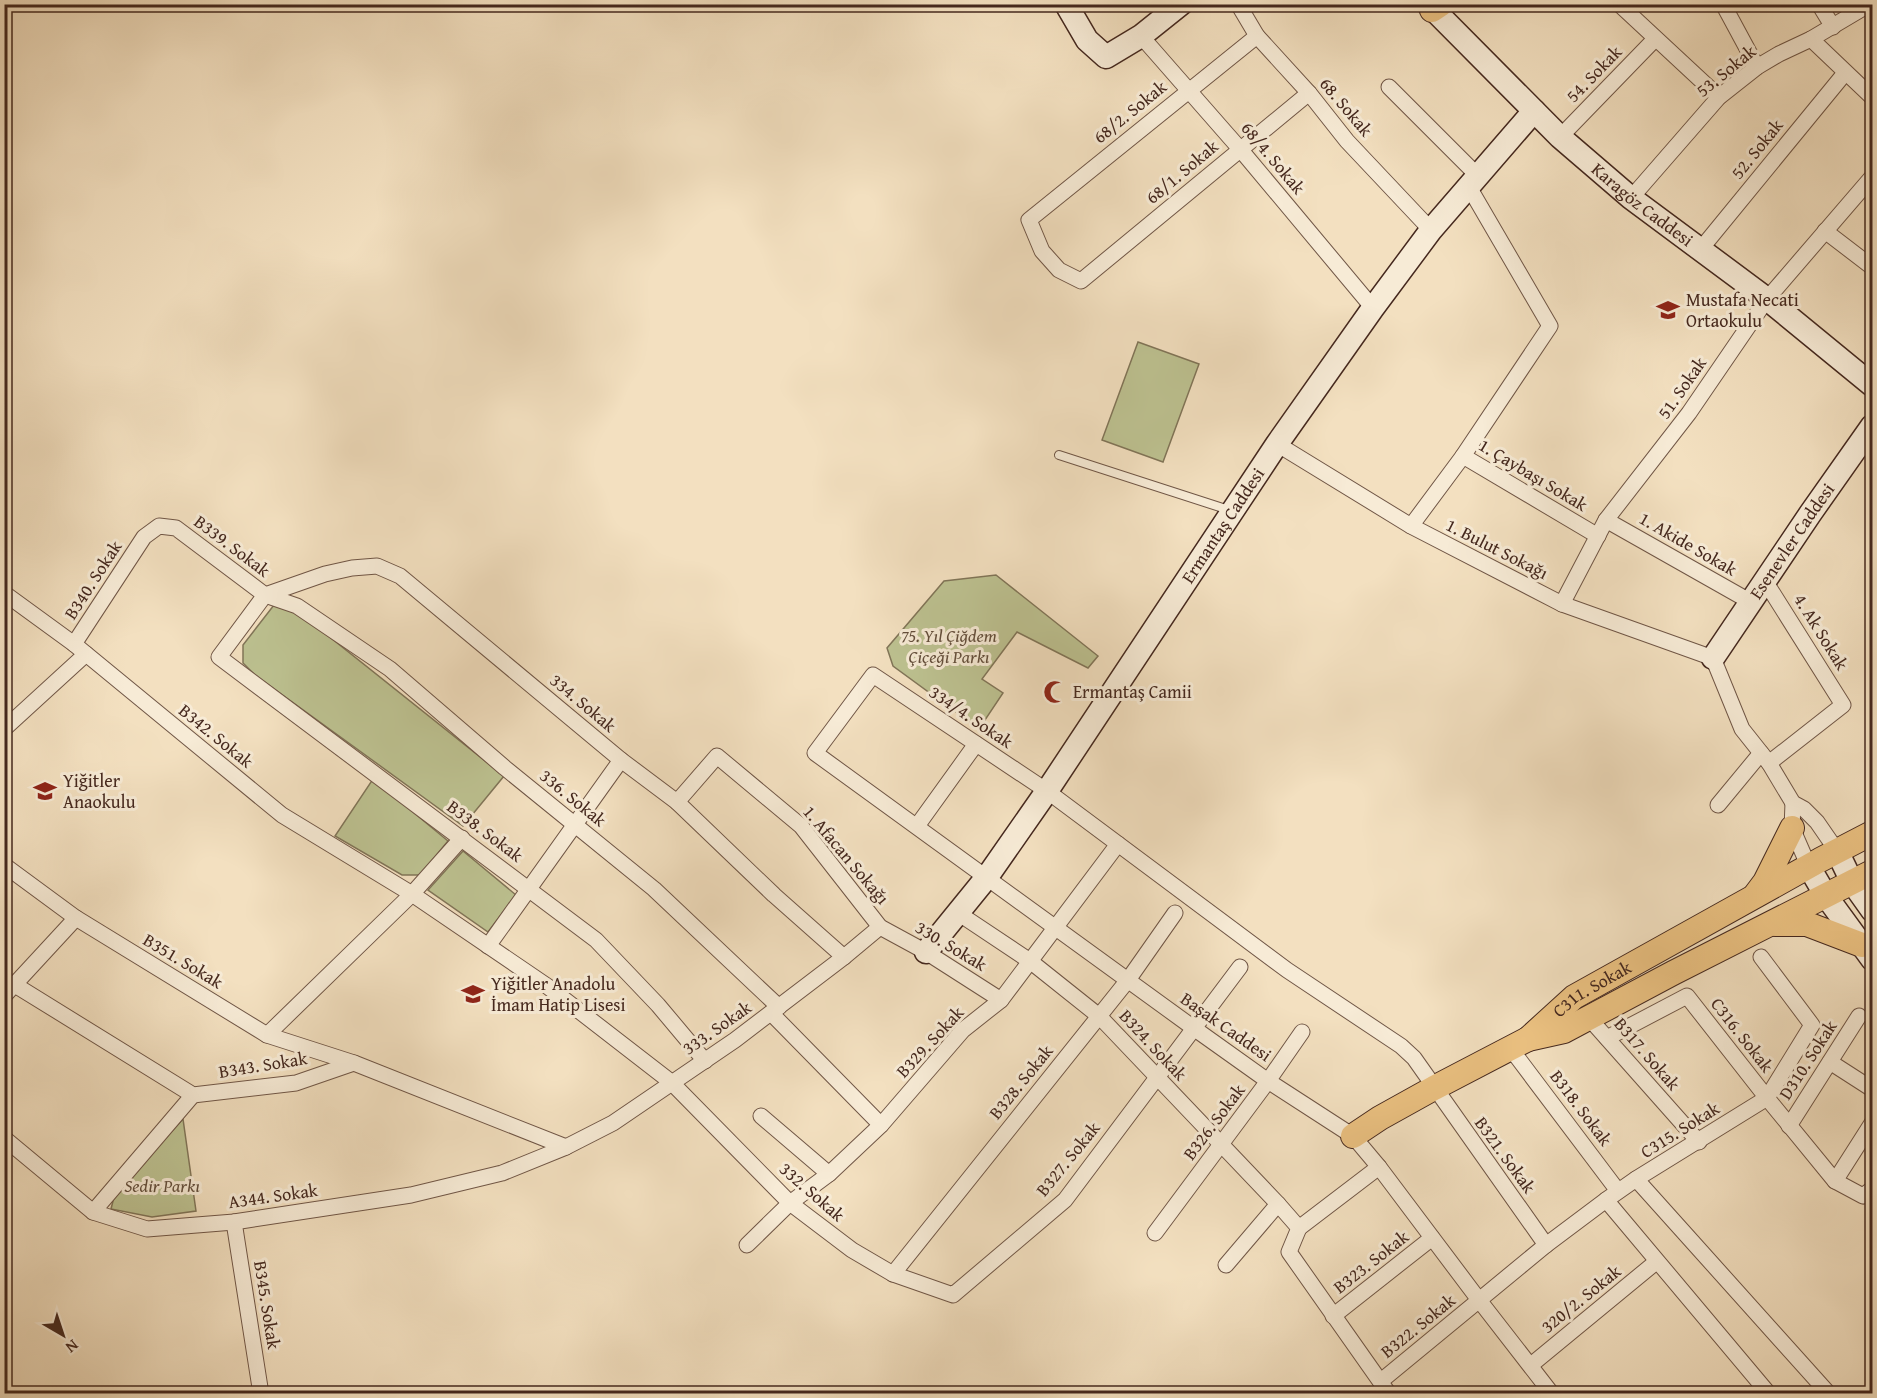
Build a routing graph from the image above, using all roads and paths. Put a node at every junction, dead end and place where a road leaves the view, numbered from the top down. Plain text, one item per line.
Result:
1 (1066, 4) edge
2 (1181, 4) edge
3 (1238, 4) edge
4 (1619, 4) edge
5 (1724, 4) edge
6 (1819, 4) edge
7 (1870, 4) edge
8 (1433, 6) edge
9 (1833, 27) junction
10 (1141, 36) junction
11 (1257, 36) junction
12 (1655, 39) junction
13 (1811, 39) junction
14 (1757, 67) junction
15 (1845, 73) junction
16 (1389, 87) dead end
17 (1188, 90) junction
18 (1309, 93) junction
19 (1719, 97) junction
20 (1872, 97) edge
21 (1534, 111) junction
22 (1560, 137) junction
23 (1240, 149) junction
24 (1872, 177) edge
25 (1473, 181) junction
26 (1631, 198) junction
27 (1431, 230) junction
28 (1825, 231) junction
29 (1700, 250) junction
30 (1872, 267) edge
31 (1082, 281) joint
32 (1767, 299) junction
33 (1373, 308) junction
34 (1872, 385) edge
35 (1872, 426) edge
36 (1276, 444) junction
37 (1059, 455) dead end
38 (1463, 456) junction
39 (1233, 511) junction
40 (1606, 520) junction
41 (1411, 526) junction
42 (1598, 536) junction
43 (144, 537) joint
44 (1765, 580) junction
45 (4, 593) edge
46 (265, 595) junction
47 (1751, 602) junction
48 (1562, 604) junction
49 (333, 630) joint
50 (80, 649) junction
51 (219, 657) joint
52 (1713, 658) junction
53 (4, 729) edge
54 (976, 744) junction
55 (815, 753) joint
56 (1765, 758) junction
57 (621, 760) junction
58 (1047, 791) junction
59 (677, 802) junction
60 (1793, 803) junction
61 (1718, 805) dead end
62 (575, 826) junction
63 (917, 826) junction
64 (1792, 828) junction
65 (1872, 833) edge
66 (462, 838) junction
67 (1118, 844) junction
68 (1837, 851) junction
69 (4, 865) edge
70 (1809, 867) junction
71 (987, 877) junction
72 (1862, 877) edge
73 (528, 889) junction
74 (412, 894) junction
75 (1826, 896) junction
76 (1754, 897) junction
77 (1872, 910) edge
78 (958, 913) junction
79 (1175, 913) dead end
80 (76, 918) junction
81 (1773, 924) junction
82 (880, 927) junction
83 (1057, 928) junction
84 (488, 946) junction
85 (926, 952) junction
86 (1868, 952) edge
87 (844, 957) junction
88 (1761, 957) dead end
89 (1030, 961) junction
90 (1240, 967) dead end
91 (1128, 980) junction
92 (10, 991) edge
93 (1001, 1000) junction
94 (775, 1010) junction
95 (1099, 1016) junction
96 (1859, 1016) dead end
97 (1589, 1018) junction
98 (1195, 1029) junction
99 (1302, 1032) dead end
100 (267, 1035) junction
101 (1607, 1038) junction
102 (1520, 1044) junction
103 (705, 1061) junction
104 (1830, 1062) junction
105 (354, 1063) junction
106 (1156, 1077) junction
107 (1268, 1081) junction
108 (671, 1082) junction
109 (1434, 1088) junction
110 (1872, 1089) edge
111 (193, 1095) junction
112 (1767, 1098) junction
113 (761, 1116) dead end
114 (1872, 1123) edge
115 (881, 1125) junction
116 (1790, 1126) junction
117 (1353, 1136) junction
118 (4, 1138) edge
119 (1699, 1142) junction
120 (1221, 1145) junction
121 (566, 1147) junction
122 (1379, 1167) junction
123 (829, 1174) junction
124 (1636, 1179) junction
125 (1835, 1181) junction
126 (1872, 1189) edge
127 (1612, 1196) junction
128 (790, 1203) junction
129 (1278, 1204) junction
130 (93, 1212) junction
131 (234, 1222) junction
132 (1299, 1228) junction
133 (1155, 1233) dead end
134 (1432, 1238) junction
135 (747, 1245) dead end
136 (1545, 1245) junction
137 (1656, 1262) junction
138 (1226, 1265) dead end
139 (893, 1274) junction
140 (953, 1295) joint
141 (1479, 1300) junction
142 (1333, 1316) junction
143 (1531, 1365) junction
144 (1385, 1387) edge
145 (261, 1394) edge
146 (1552, 1394) edge
147 (1769, 1394) edge
148 (1829, 1394) edge

1 - 10 main road
2 - 10 main road
3 - 11 street, 68. Sokak
4 - 12 street
5 - 14 street
6 - 9 street
7 - 9 street, 53. Sokak
8 - 21 main road, Karagöz Caddesi
9 - 13 street, 53. Sokak
10 - 17 street, 68/4. Sokak
11 - 17 street, 68/2. Sokak
11 - 18 street, 68. Sokak
12 - 19 street
12 - 22 street, 54. Sokak
13 - 14 street, 53. Sokak
13 - 15 street
14 - 19 street, 53. Sokak
15 - 20 street
15 - 29 street, 52. Sokak
16 - 25 street
17 - 23 street, 68/4. Sokak
17 - 31 street, 68/2. Sokak
18 - 23 street, 68/1. Sokak
18 - 27 street, 68. Sokak
19 - 26 street, 53. Sokak
21 - 22 main road, Karagöz Caddesi
21 - 25 main road, Ermantaş Caddesi
22 - 26 main road, Karagöz Caddesi
23 - 31 street, 68/1. Sokak
23 - 33 street, 68/4. Sokak
24 - 28 street, 51. Sokak
25 - 27 main road, Ermantaş Caddesi
25 - 38 street
26 - 29 main road, Karagöz Caddesi
27 - 33 main road, Ermantaş Caddesi
28 - 30 street
28 - 32 street, 51. Sokak
29 - 32 main road, Karagöz Caddesi
32 - 34 main road, Karagöz Caddesi
32 - 40 street, 51. Sokak
33 - 36 main road, Ermantaş Caddesi
35 - 44 main road, Esenevler Caddesi
36 - 39 main road, Ermantaş Caddesi
36 - 41 street, 1. Bulut Sokağı
37 - 39 lane
38 - 41 street, 1. Çaybaşı Sokak
38 - 42 street, 1. Çaybaşı Sokak
39 - 58 main road, Ermantaş Caddesi
40 - 42 street, 51. Sokak
40 - 47 street, 1. Akide Sokak
41 - 48 street, 1. Bulut Sokağı
42 - 48 street, 51. Sokak
43 - 46 street, B339. Sokak
43 - 50 street, B340. Sokak
44 - 47 main road, Esenevler Caddesi
44 - 56 street, 4. Ak Sokak
45 - 50 street, B342. Sokak
46 - 49 street, B339. Sokak
46 - 51 street, B339. Sokak
46 - 57 street, 334. Sokak
47 - 52 main road, Esenevler Caddesi
48 - 52 street, 1. Bulut Sokağı
49 - 62 street, 336. Sokak
50 - 53 street, B340. Sokak
50 - 74 street, B342. Sokak
51 - 66 street, B338. Sokak
52 - 56 street
54 - 55 street, 334/4. Sokak
54 - 58 street, 334/4. Sokak
54 - 63 street
55 - 63 street, Başak Caddesi
56 - 60 street
56 - 61 street
57 - 59 street, 334. Sokak
57 - 62 street
58 - 67 street, 334/4. Sokak
58 - 71 main road, Ermantaş Caddesi
59 - 82 street, 1. Afacan Sokağı
59 - 87 street, 334. Sokak
60 - 64 street
60 - 68 street
62 - 73 street
62 - 94 street, 336. Sokak
63 - 71 street, Başak Caddesi
64 - 70 street
64 - 76 main road
65 - 68 main road, C311. Sokak
66 - 73 street, B338. Sokak
66 - 74 street
67 - 83 street, B329. Sokak
67 - 109 street, B321. Sokak
68 - 70 main road, C311. Sokak
68 - 72 main road
69 - 80 street, B351. Sokak
70 - 75 main road
70 - 76 main road, C311. Sokak
71 - 78 main road, Ermantaş Caddesi
71 - 83 street, Başak Caddesi
72 - 75 main road
72 - 77 main road
73 - 84 street
73 - 103 street, B338. Sokak
74 - 84 street, B342. Sokak
74 - 100 street
75 - 81 main road
75 - 86 main road
76 - 102 main road, C311. Sokak
78 - 85 main road, Ermantaş Caddesi
78 - 89 street, B324. Sokak
79 - 91 street, B328. Sokak
80 - 92 street
80 - 100 street, B351. Sokak
81 - 86 main road
81 - 97 main road
82 - 85 street, 330. Sokak
82 - 87 street, 333. Sokak
83 - 89 street, B329. Sokak
83 - 91 street, Başak Caddesi
84 - 108 street, B342. Sokak
85 - 93 street, 330. Sokak
87 - 94 street, 333. Sokak
88 - 112 street, C315. Sokak
89 - 93 street, B329. Sokak
89 - 95 street, B324. Sokak
90 - 98 street, B327. Sokak
91 - 95 street, B328. Sokak
91 - 98 street, Başak Caddesi
92 - 111 street
93 - 115 street, B329. Sokak
94 - 103 street, 333. Sokak
94 - 115 street, 336. Sokak
95 - 106 street, B324. Sokak
95 - 139 street, B328. Sokak
96 - 104 street, D310. Sokak
97 - 101 street, B317. Sokak
97 - 102 main road
98 - 106 street, B327. Sokak
98 - 107 street, Başak Caddesi
99 - 107 street, B326. Sokak
100 - 105 street, B351. Sokak
101 - 112 street, C316. Sokak
101 - 119 street, B317. Sokak
102 - 109 main road, C311. Sokak
102 - 127 street, B318. Sokak
103 - 108 street, 333. Sokak
104 - 110 street
104 - 116 street, D310. Sokak
105 - 111 street, B343. Sokak
105 - 121 street
106 - 120 street, B324. Sokak
106 - 140 street, B327. Sokak
107 - 117 street, Başak Caddesi
107 - 120 street, B326. Sokak
108 - 121 street, 333. Sokak
108 - 128 street, 332. Sokak
109 - 117 main road, C311. Sokak
109 - 136 street, B321. Sokak
111 - 130 street
112 - 116 street, C316. Sokak
112 - 119 street, C315. Sokak
113 - 123 street
114 - 125 street
115 - 123 street, B329. Sokak
116 - 125 street, C316. Sokak
117 - 122 street, Başak Caddesi
118 - 130 street, A344. Sokak
119 - 124 street, C315. Sokak
120 - 129 street, B324. Sokak
120 - 133 street, B326. Sokak
121 - 131 street, A344. Sokak
122 - 132 street
122 - 134 street, Başak Caddesi
123 - 128 street, B329. Sokak
124 - 127 street, C315. Sokak
124 - 148 street
125 - 126 street
127 - 136 street, C315. Sokak
127 - 137 street, B318. Sokak
128 - 135 street, B329. Sokak
128 - 139 street, 332. Sokak
129 - 132 street, B324. Sokak
129 - 138 street
130 - 131 street, A344. Sokak
131 - 145 street, B345. Sokak
132 - 142 street
134 - 141 street, Başak Caddesi
134 - 142 street, B323. Sokak
136 - 141 street, C315. Sokak
137 - 143 street, 320/2. Sokak
137 - 147 street, B318. Sokak
139 - 140 street, 332. Sokak
141 - 143 street, Başak Caddesi
141 - 144 street, B322. Sokak
142 - 144 street
143 - 146 street, Başak Caddesi

